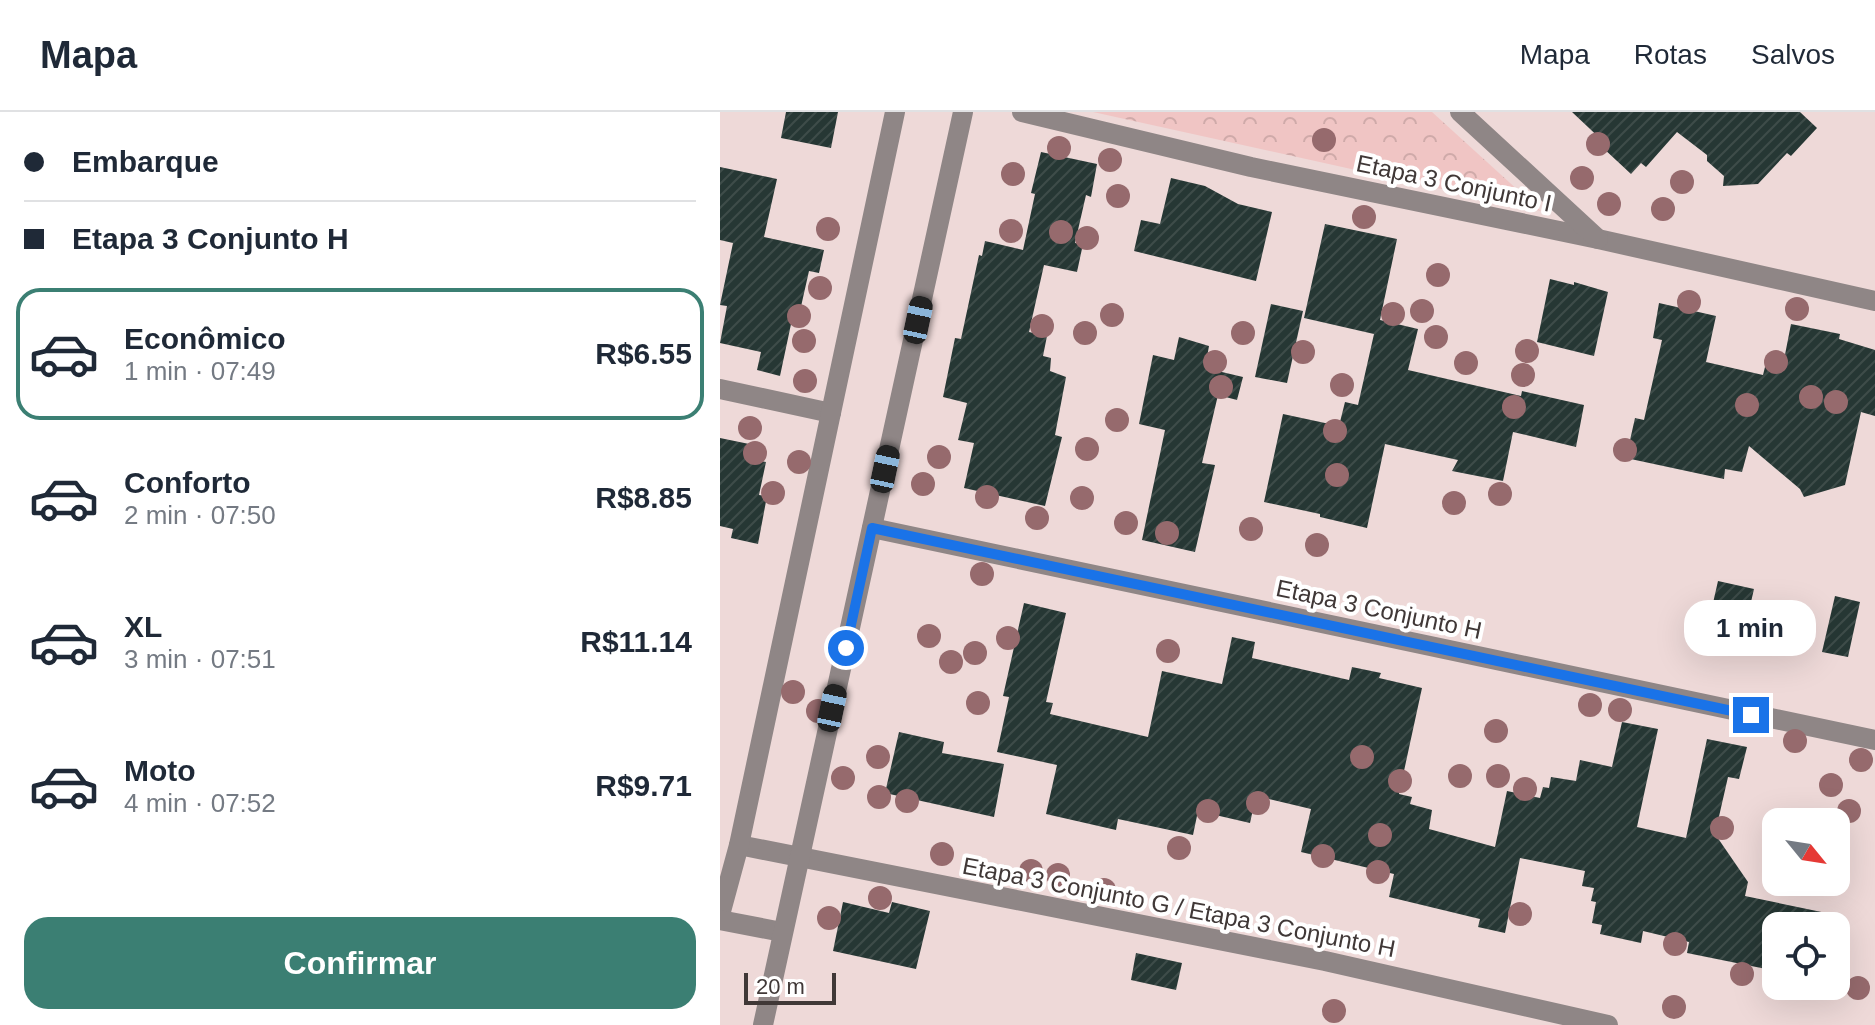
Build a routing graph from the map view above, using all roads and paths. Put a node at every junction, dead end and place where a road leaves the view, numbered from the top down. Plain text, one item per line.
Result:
1 (895, 112) edge
2 (963, 112) edge
3 (1022, 112) edge
4 (1460, 112) edge
5 (1598, 239) junction
6 (1875, 301) edge
7 (720, 389) edge
8 (831, 413) junction
9 (872, 528) junction
10 (1875, 740) edge
11 (739, 845) junction
12 (800, 858) junction
13 (720, 918) edge
14 (782, 932) junction
15 (763, 1025) edge
16 (1608, 1025) edge

1 - 8 street
2 - 9 street
3 - 5 street, Etapa 3 Conjunto I
4 - 5 street
5 - 6 street, Etapa 3 Conjunto I
7 - 8 street
8 - 11 street
9 - 10 street, Etapa 3 Conjunto H
9 - 12 street
11 - 12 street, Etapa 3 Conjunto G / Etapa 3 Conjunto H
11 - 13 street
12 - 14 street
12 - 16 street, Etapa 3 Conjunto G / Etapa 3 Conjunto H
13 - 14 street
14 - 15 street

